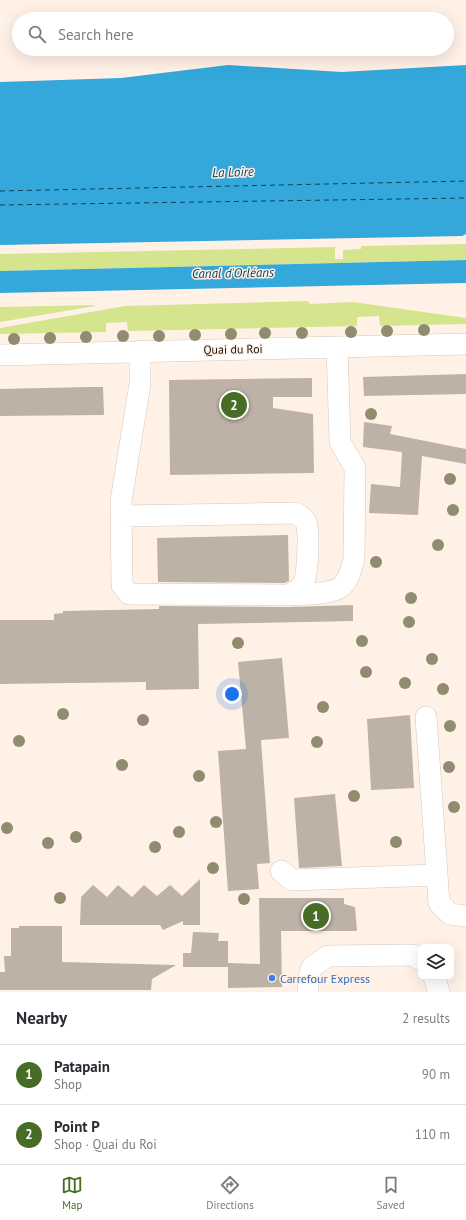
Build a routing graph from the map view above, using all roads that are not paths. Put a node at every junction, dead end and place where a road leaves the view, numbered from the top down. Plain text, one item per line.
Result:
1 (466, 344) edge
2 (337, 347) junction
3 (140, 351) junction
4 (0, 355) edge
5 (121, 516) junction
6 (288, 595) junction
7 (426, 717) dead end
8 (281, 871) dead end
9 (437, 875) junction
10 (466, 916) edge
11 (418, 958) edge
12 (435, 980) edge
13 (308, 992) edge
14 (439, 992) edge

1 - 2 street, Quai du Roi
2 - 3 street, Quai du Roi
2 - 6 street
3 - 4 street, Quai du Roi
3 - 5 street
5 - 6 street
5 - 6 street
7 - 9 street
8 - 9 street
9 - 10 street
11 - 13 street
12 - 14 street

